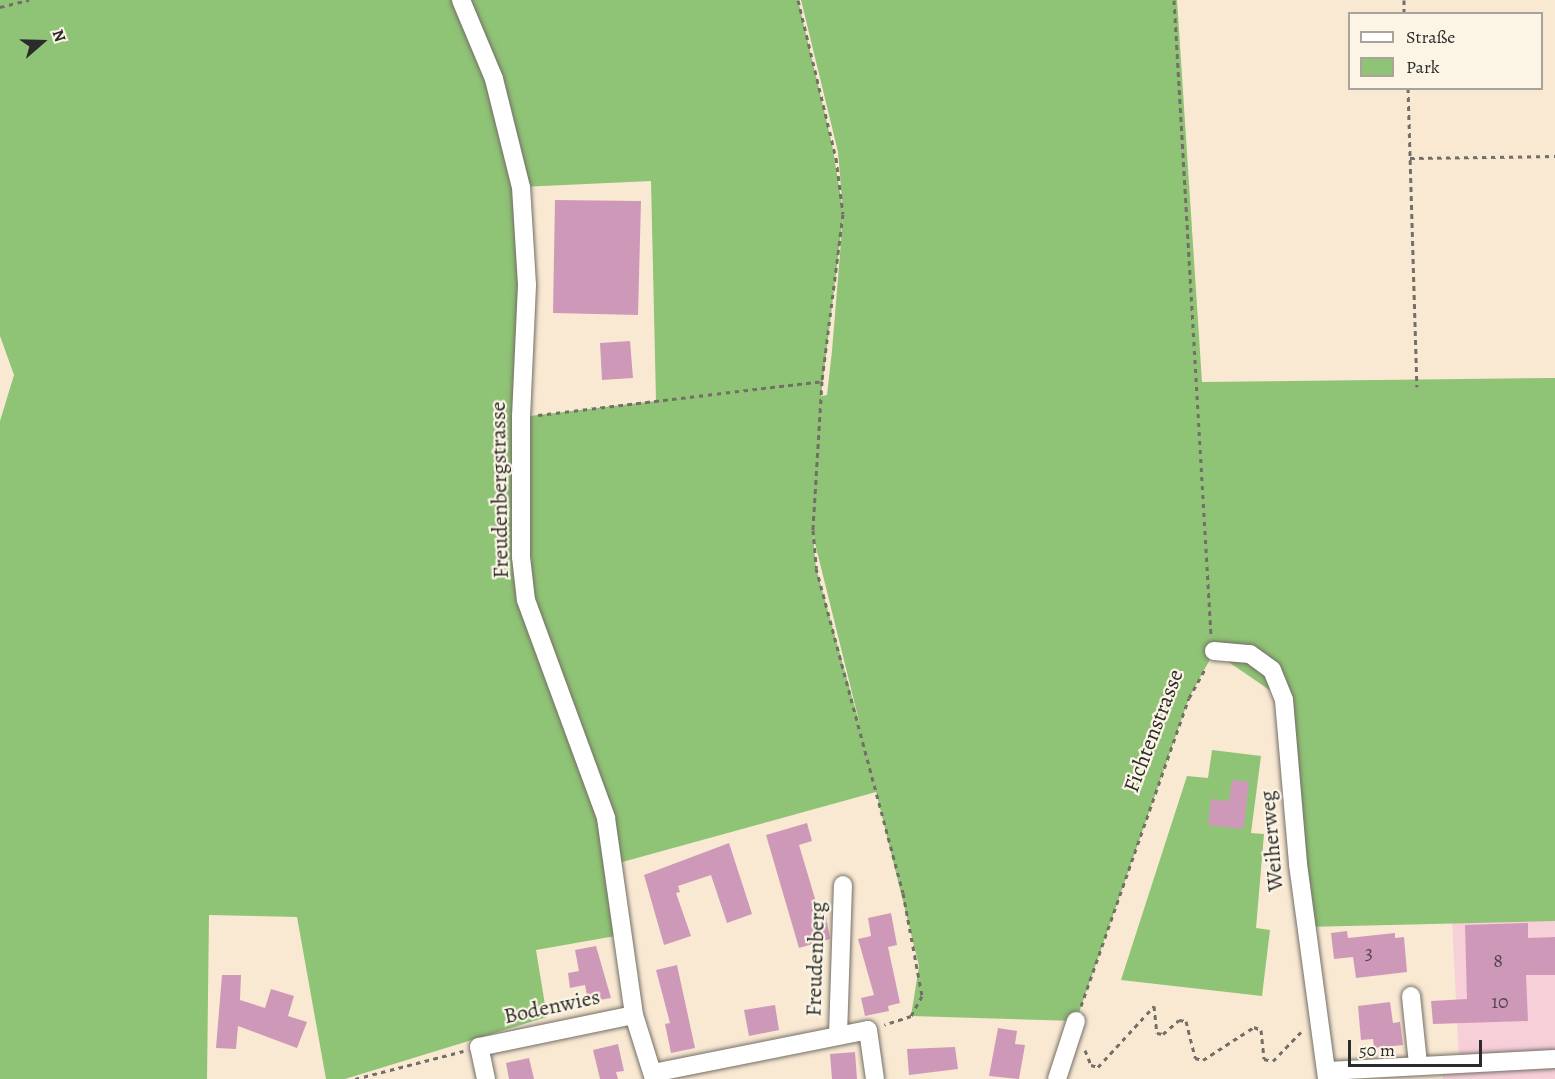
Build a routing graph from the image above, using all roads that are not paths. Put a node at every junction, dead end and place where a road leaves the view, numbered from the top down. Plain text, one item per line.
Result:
1 (461, 0) edge
2 (1214, 651) road end
3 (843, 885) dead end
4 (1411, 996) dead end
5 (634, 1015) junction
6 (1076, 1021) road end
7 (838, 1035) junction
8 (1555, 1059) edge
9 (1418, 1064) junction
10 (1327, 1075) edge
11 (653, 1076) edge
12 (486, 1079) edge
13 (875, 1079) edge
14 (1057, 1079) edge

1 - 5 street, Freudenbergstrasse
2 - 10 street, Weiherweg
3 - 7 street, Freudenberg
4 - 9 street
5 - 11 street, Freudenbergstrasse
5 - 12 street, Bodenwies
6 - 14 street
7 - 11 street
7 - 13 street
8 - 9 street
9 - 10 street

